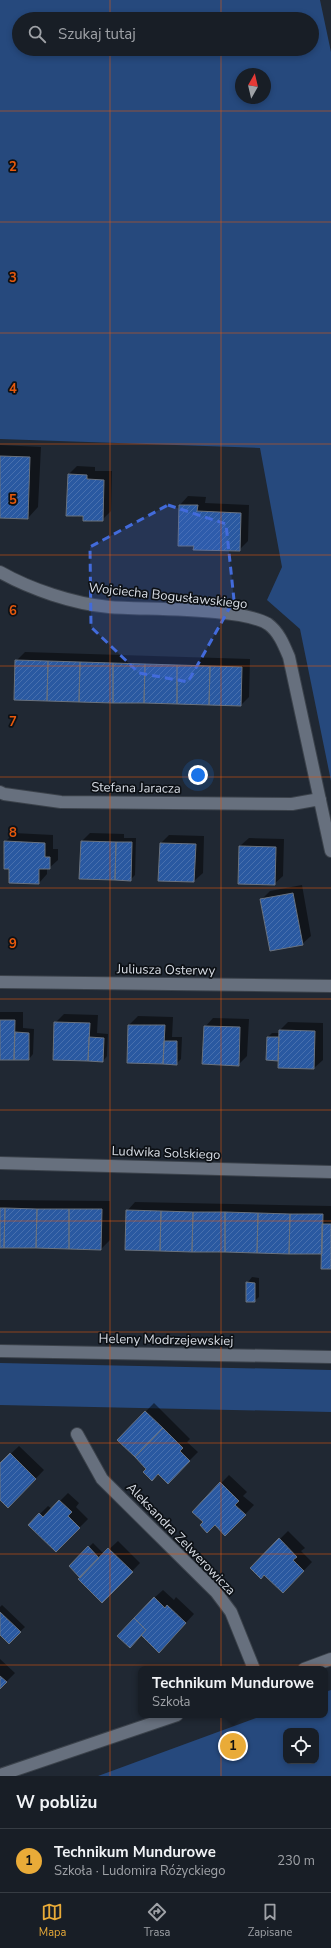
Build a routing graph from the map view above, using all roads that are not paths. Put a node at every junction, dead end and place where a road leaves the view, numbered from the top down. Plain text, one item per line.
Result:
1 (0, 572) edge
2 (0, 792) edge
3 (320, 799) junction
4 (331, 851) edge
5 (0, 982) edge
6 (331, 986) edge
7 (0, 1163) edge
8 (331, 1172) edge
9 (0, 1351) edge
10 (331, 1357) edge
11 (77, 1434) dead end
12 (331, 1658) edge
13 (253, 1666) edge
14 (311, 1666) edge
15 (168, 1718) edge
16 (0, 1774) edge

1 - 3 street, Wojciecha Bogusławskiego
2 - 3 street, Stefana Jaracza
3 - 4 street, Wojciecha Bogusławskiego
5 - 6 street, Juliusza Osterwy
7 - 8 street, Ludwika Solskiego
9 - 10 street, Heleny Modrzejewskiej
11 - 13 street, Aleksandra Zelwerowicza
12 - 14 street
15 - 16 street

